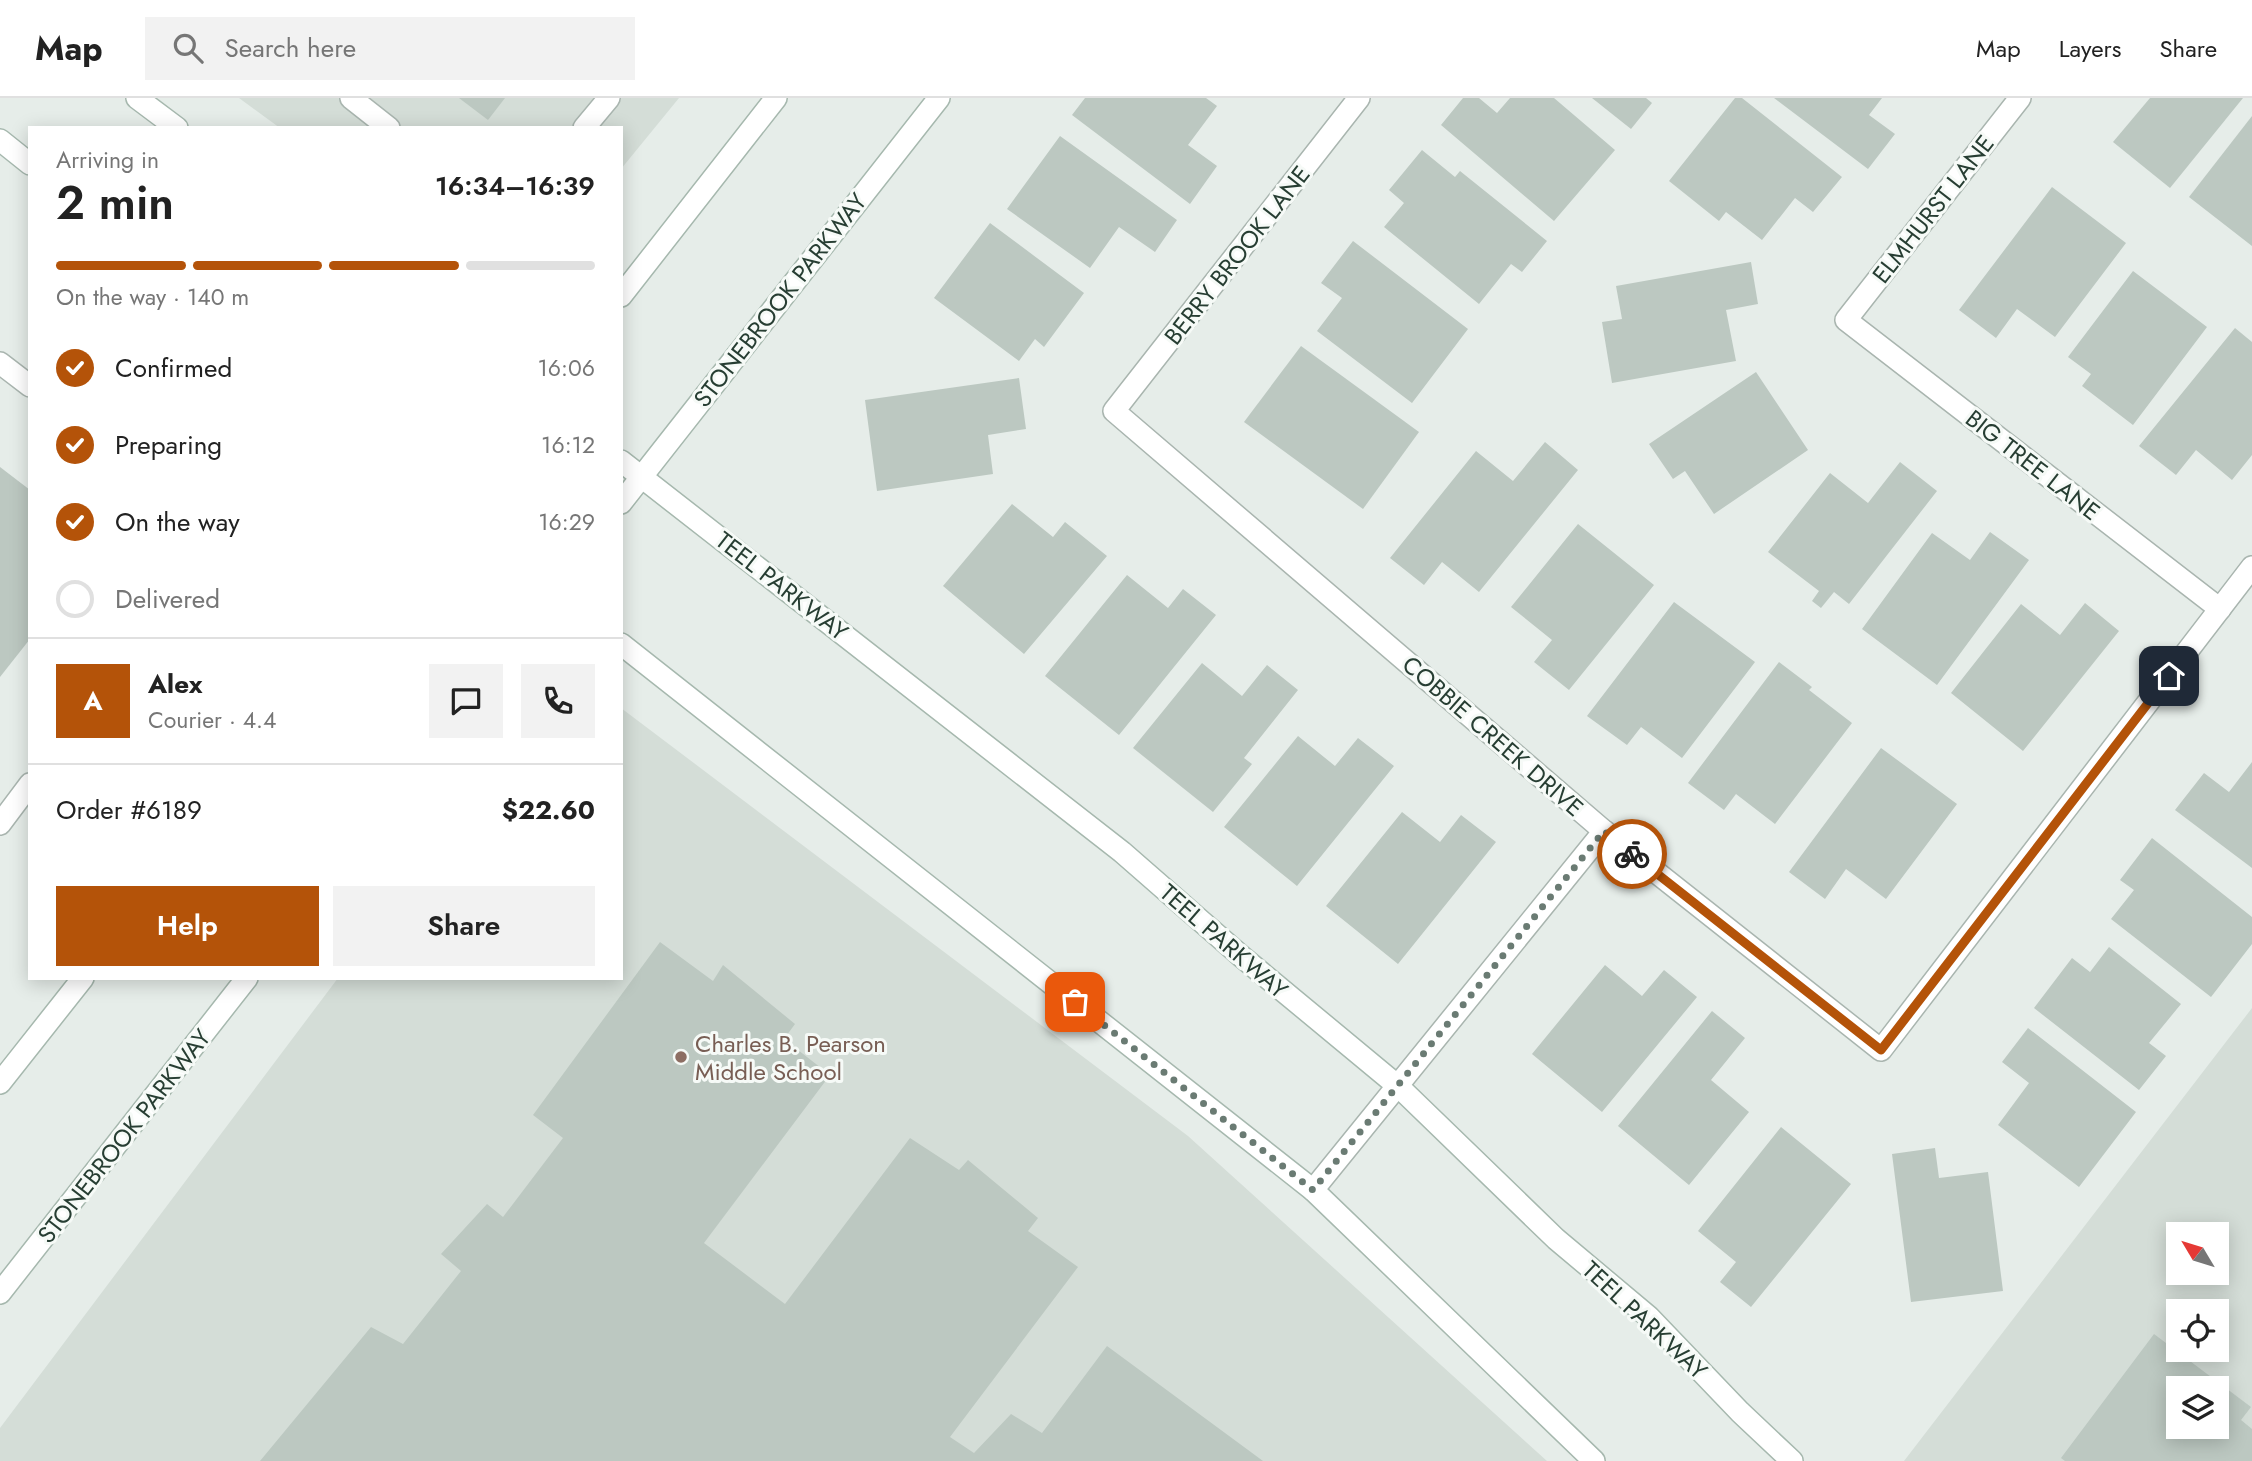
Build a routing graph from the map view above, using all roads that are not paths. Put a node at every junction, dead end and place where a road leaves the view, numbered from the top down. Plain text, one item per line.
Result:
1 (137, 98) edge
2 (351, 98) edge
3 (609, 98) edge
4 (776, 98) edge
5 (939, 98) edge
6 (1359, 98) edge
7 (2020, 98) edge
8 (174, 126) edge
9 (386, 126) edge
10 (586, 126) edge
11 (0, 140) edge
12 (28, 162) edge
13 (623, 293) edge
14 (1846, 320) joint
15 (0, 363) edge
16 (28, 384) edge
17 (1114, 411) joint
18 (623, 463) edge
19 (642, 477) junction
20 (623, 501) edge
21 (2252, 567) edge
22 (2220, 609) junction
23 (623, 646) edge
24 (28, 787) edge
25 (0, 824) edge
26 (1604, 831) junction
27 (81, 980) edge
28 (245, 980) edge
29 (0, 1083) edge
30 (1398, 1087) junction
31 (1313, 1190) junction
32 (0, 1293) edge
33 (1594, 1461) edge
34 (1792, 1461) edge

1 - 8 main road
2 - 9 main road
3 - 10 main road
4 - 13 main road
5 - 19 main road, STONEBROOK PARKWAY
6 - 17 main road, BERRY BROOK LANE
7 - 14 main road, ELMHURST LANE
11 - 12 main road
14 - 22 main road, BIG TREE LANE
15 - 16 main road
17 - 26 main road, COBBIE CREEK DRIVE
18 - 19 main road, TEEL PARKWAY
19 - 20 main road, STONEBROOK PARKWAY
19 - 30 main road, TEEL PARKWAY
21 - 22 main road
22 - 26 main road, COBBIE CREEK DRIVE
23 - 31 main road
24 - 25 main road
26 - 30 main road
27 - 29 main road
28 - 32 main road, STONEBROOK PARKWAY
30 - 31 main road
30 - 34 main road, TEEL PARKWAY
31 - 33 main road

